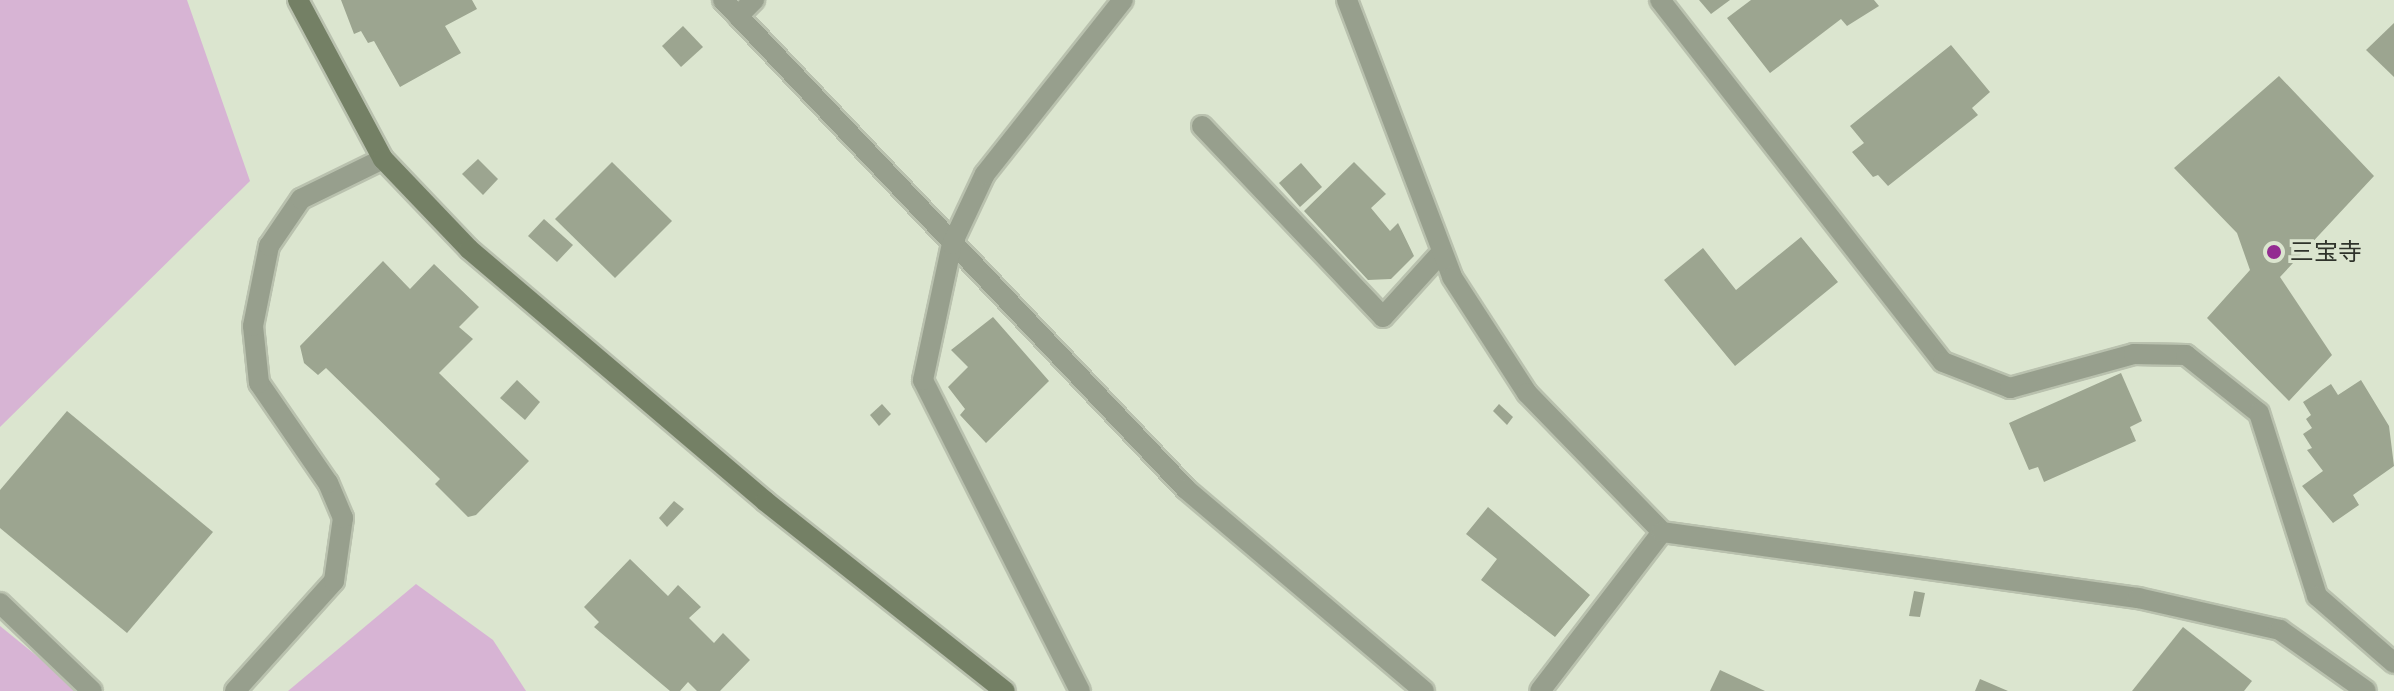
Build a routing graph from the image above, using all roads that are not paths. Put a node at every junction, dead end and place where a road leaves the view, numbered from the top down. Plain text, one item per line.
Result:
1 (298, 0) edge
2 (723, 0) edge
3 (754, 0) edge
4 (1123, 0) edge
5 (1347, 0) edge
6 (1660, 0) edge
7 (738, 16) junction
8 (1202, 126) dead end
9 (383, 159) junction
10 (952, 244) junction
11 (1442, 252) junction
12 (1662, 532) junction
13 (0, 603) edge
14 (2394, 663) edge
15 (92, 691) edge
16 (235, 691) edge
17 (1005, 691) edge
18 (1080, 691) edge
19 (1424, 691) edge
20 (1540, 691) edge
21 (2366, 691) edge

1 - 9 street
2 - 7 street
3 - 7 street
4 - 10 street
5 - 11 street
6 - 14 street
7 - 10 street
8 - 11 street
9 - 16 street
9 - 17 street
10 - 18 street
10 - 19 street
11 - 12 street
12 - 20 street
12 - 21 street
13 - 15 street

